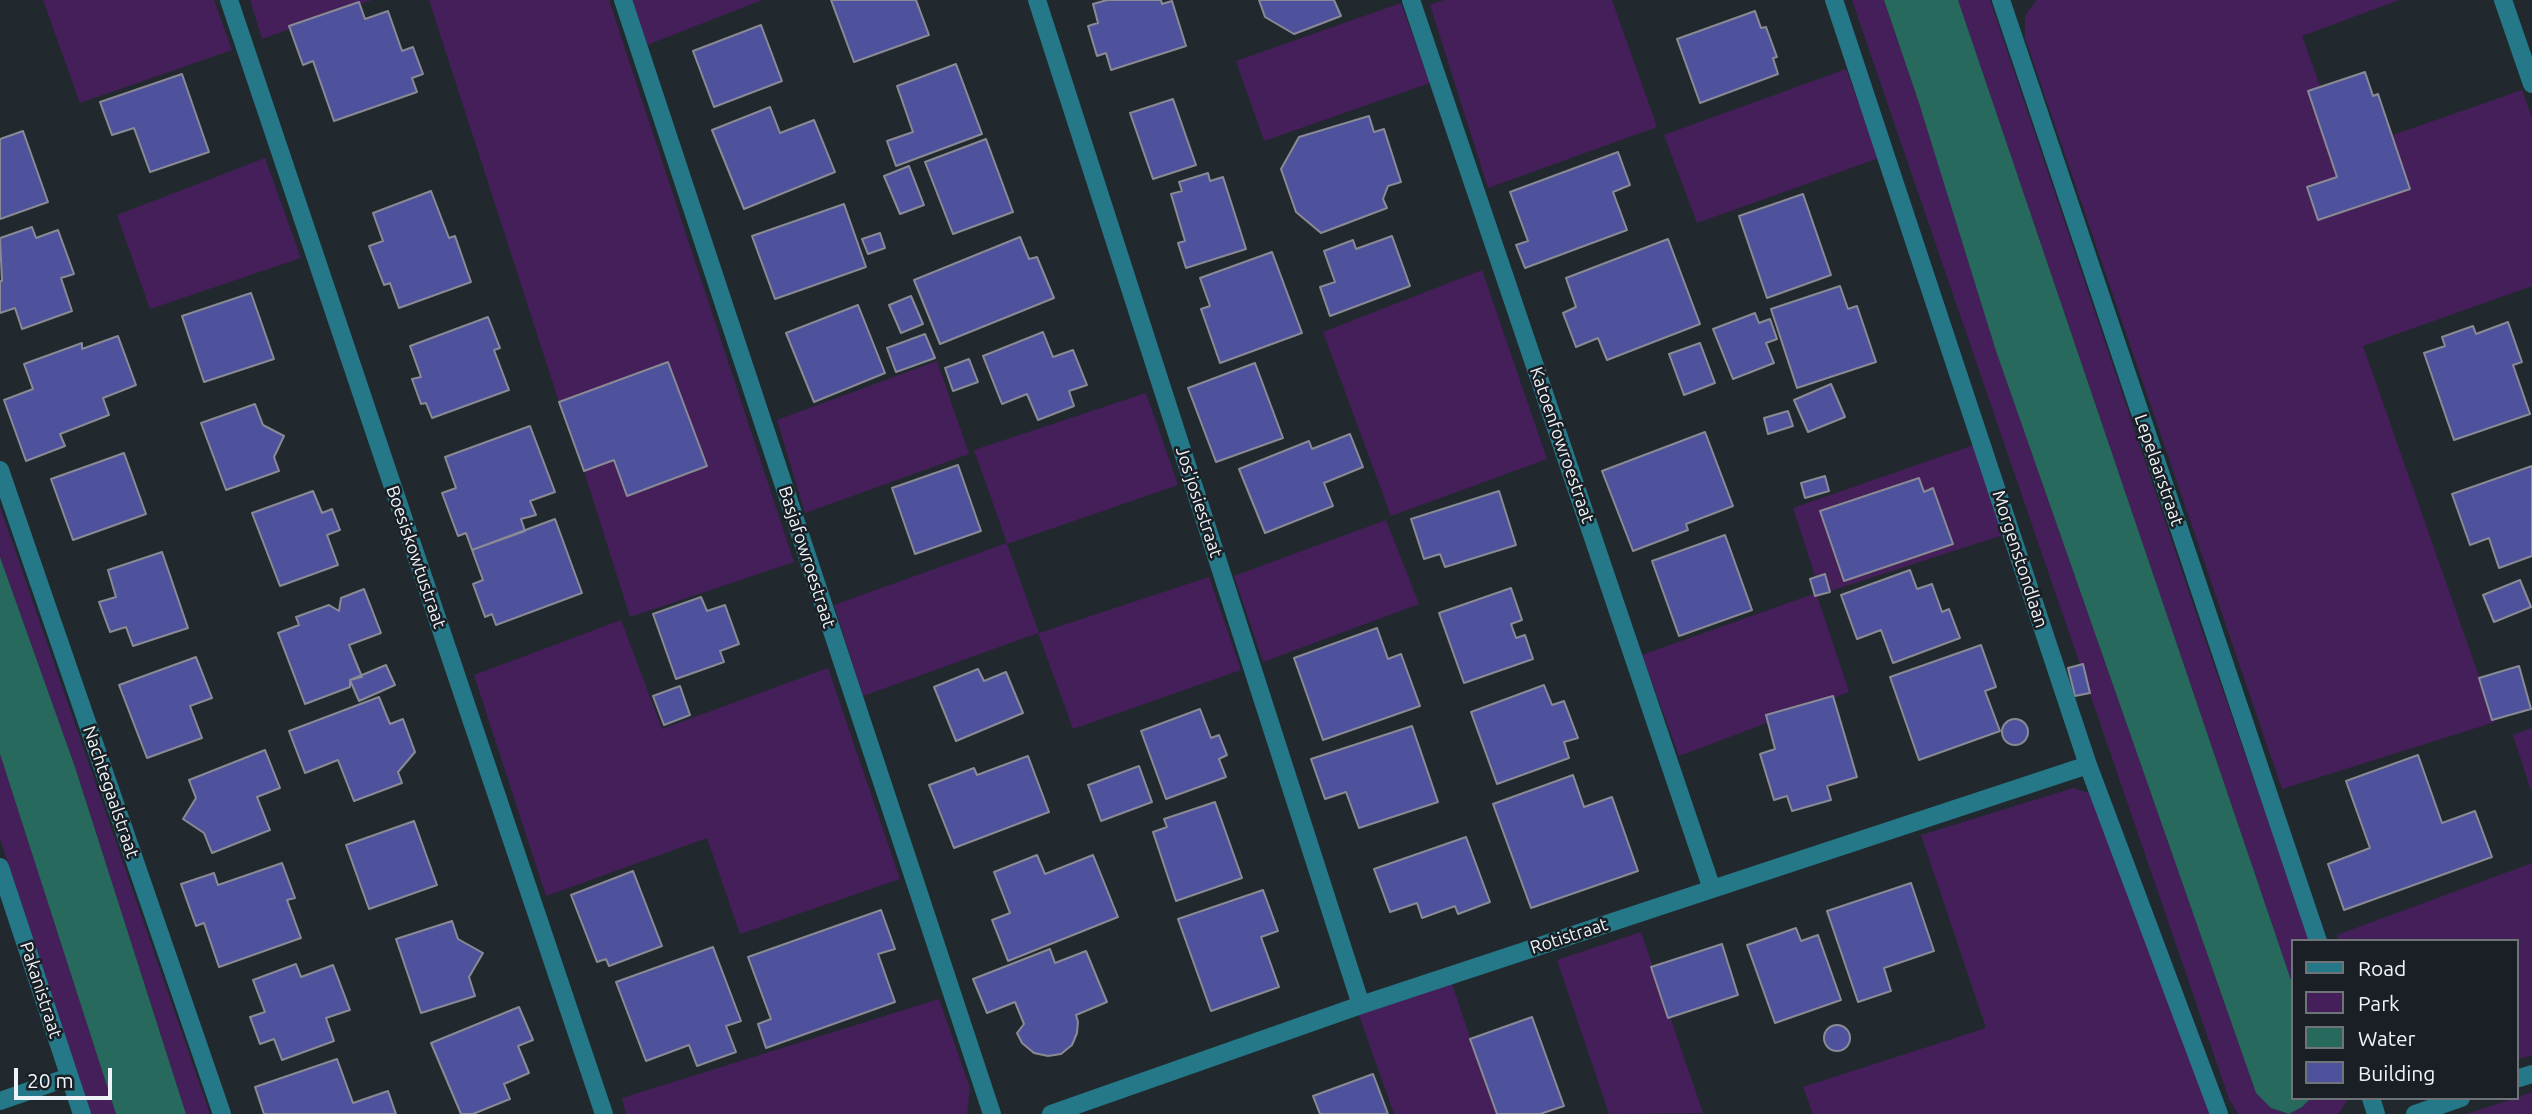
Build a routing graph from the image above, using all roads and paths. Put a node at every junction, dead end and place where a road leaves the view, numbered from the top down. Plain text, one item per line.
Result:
1 (229, 0) edge
2 (622, 0) edge
3 (1037, 0) edge
4 (1411, 0) edge
5 (1834, 0) edge
6 (2001, 0) edge
7 (2503, 0) edge
8 (2532, 84) edge
9 (0, 470) edge
10 (2088, 765) junction
11 (0, 867) edge
12 (1712, 889) junction
13 (2317, 939) edge
14 (1361, 1004) junction
15 (69, 1077) junction
16 (2455, 1100) edge
17 (0, 1101) edge
18 (82, 1114) edge
19 (222, 1114) edge
20 (604, 1114) edge
21 (992, 1114) edge
22 (1051, 1114) edge
23 (2219, 1114) edge
24 (2415, 1114) edge

1 - 20 street, Boesiskowtustraat
2 - 21 street, Basjafowroestraat
3 - 14 street, Jos'josiestraat
4 - 12 street, Katoenfowroestraat
5 - 10 street, Morgenstondlaan
6 - 13 street, Lepelaarstraat
7 - 8 street
9 - 19 street, Nachtegaalstraat
10 - 12 street, Rotistraat
10 - 23 street, Morgenstondlaan
11 - 15 street, Pakanistraat
12 - 14 street, Rotistraat
14 - 22 street, Rotistraat
15 - 17 street
15 - 18 street, Pakanistraat
16 - 24 street

